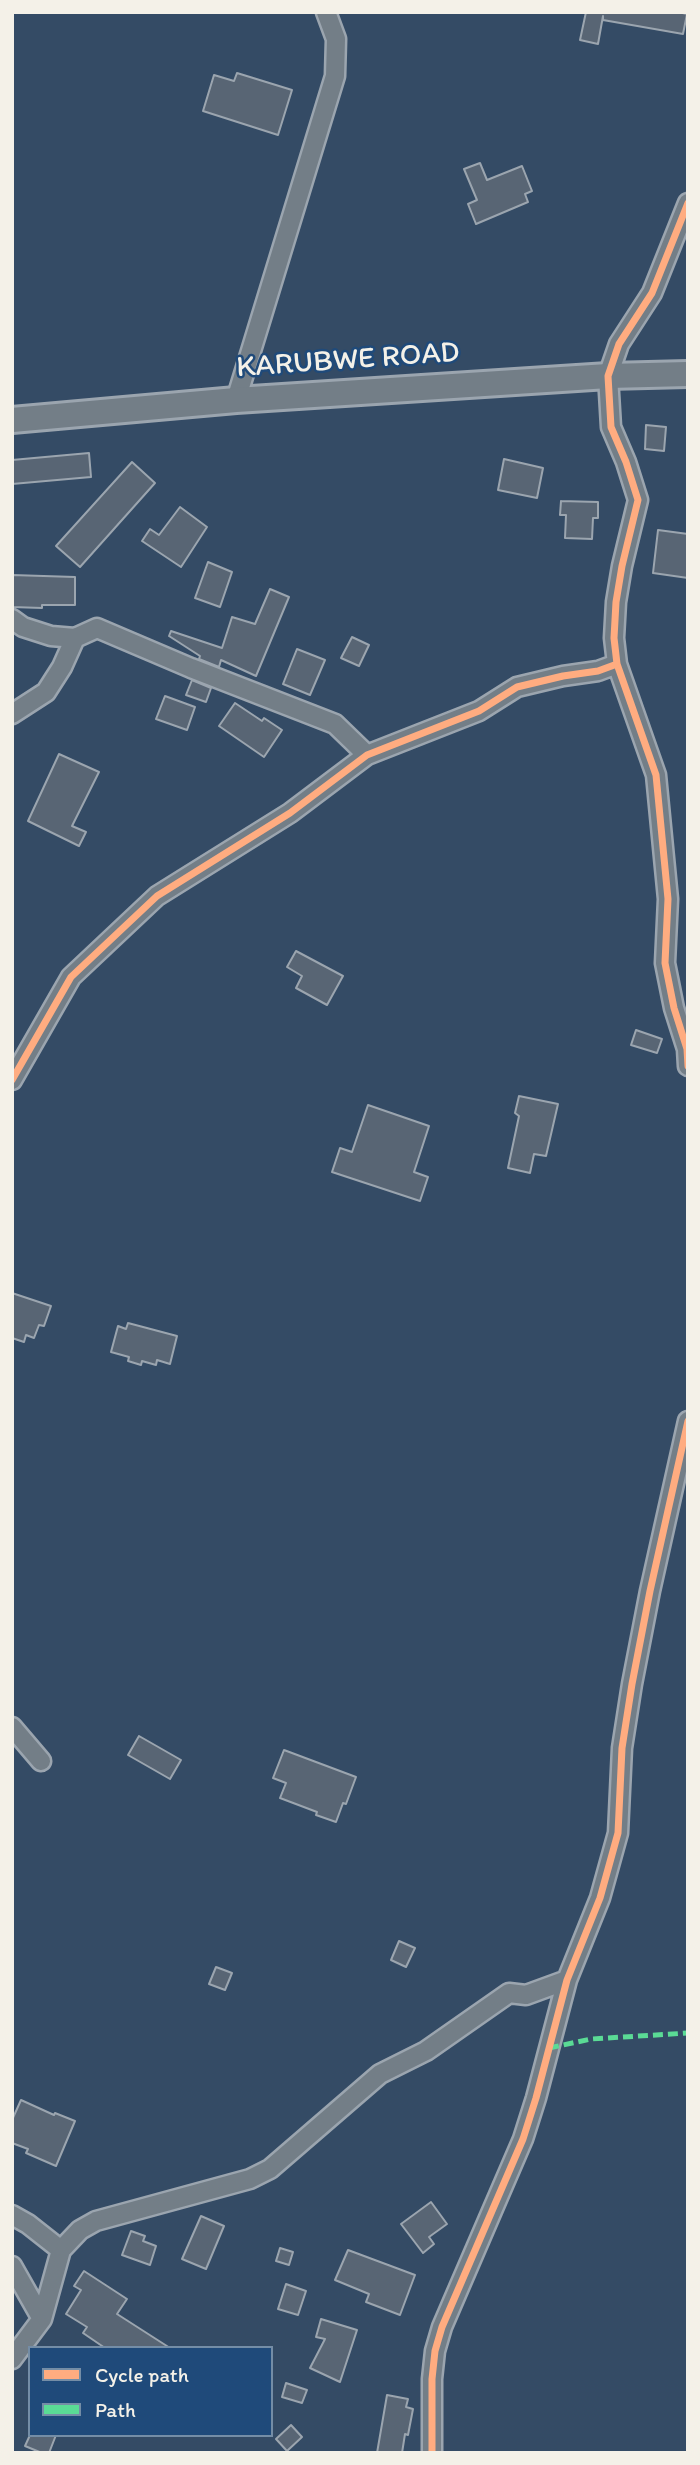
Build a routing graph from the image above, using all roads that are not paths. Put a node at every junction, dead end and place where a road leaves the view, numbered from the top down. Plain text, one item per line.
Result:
1 (326, 12) edge
2 (688, 203) edge
3 (688, 374) edge
4 (608, 376) junction
5 (236, 400) junction
6 (12, 420) edge
7 (12, 619) edge
8 (75, 638) junction
9 (617, 664) junction
10 (12, 714) edge
11 (367, 755) junction
12 (687, 1054) edge
13 (12, 1080) edge
14 (688, 1421) edge
15 (12, 1727) edge
16 (41, 1761) dead end
17 (567, 1980) junction
18 (12, 2216) edge
19 (61, 2250) junction
20 (12, 2266) edge
21 (42, 2319) junction
22 (12, 2359) edge
23 (432, 2453) edge

1 - 5 street
2 - 4 street
3 - 4 street, KARUBWE ROAD
4 - 5 street, KARUBWE ROAD
4 - 9 street
5 - 6 street, KARUBWE ROAD
7 - 8 street
8 - 10 street
8 - 11 street
9 - 11 street
9 - 12 street
11 - 13 street
14 - 17 street
15 - 16 street
17 - 19 street
17 - 23 street
18 - 19 street
19 - 21 street
20 - 21 street
21 - 22 street

